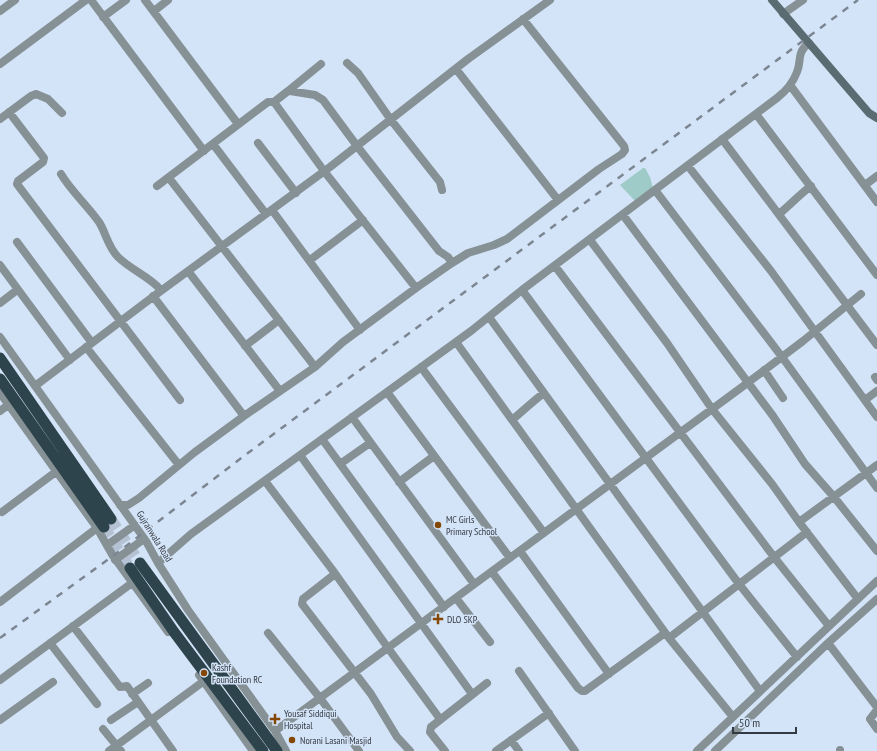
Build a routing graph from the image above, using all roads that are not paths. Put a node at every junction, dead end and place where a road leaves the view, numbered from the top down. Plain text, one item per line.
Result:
1 (15, 0) edge
2 (86, 0) edge
3 (91, 0) edge
4 (126, 0) edge
5 (145, 0) edge
6 (168, 0) edge
7 (550, 0) edge
8 (772, 0) edge
9 (803, 0) edge
10 (0, 11) edge
11 (154, 11) junction
12 (784, 14) junction
13 (103, 17) junction
14 (523, 19) junction
15 (809, 43) junction
16 (348, 63) dead end
17 (0, 64) edge
18 (321, 64) dead end
19 (456, 69) junction
20 (790, 85) junction
21 (288, 91) junction
22 (274, 102) junction
23 (9, 112) junction
24 (62, 114) dead end
25 (756, 114) junction
26 (877, 118) edge
27 (0, 119) edge
28 (391, 120) junction
29 (238, 124) junction
30 (722, 139) junction
31 (258, 143) dead end
32 (213, 144) junction
33 (357, 146) junction
34 (204, 151) junction
35 (688, 166) junction
36 (324, 171) junction
37 (61, 174) dead end
38 (877, 176) edge
39 (169, 178) junction
40 (157, 186) dead end
41 (811, 186) junction
42 (865, 186) junction
43 (442, 190) dead end
44 (655, 190) junction
45 (296, 193) junction
46 (558, 200) junction
47 (877, 202) edge
48 (269, 212) junction
49 (779, 214) junction
50 (623, 215) junction
51 (363, 220) junction
52 (590, 240) junction
53 (17, 242) dead end
54 (222, 246) junction
55 (310, 260) junction
56 (452, 263) junction
57 (0, 265) edge
58 (555, 266) junction
59 (188, 271) junction
60 (877, 275) edge
61 (416, 288) junction
62 (17, 290) junction
63 (161, 290) junction
64 (522, 290) junction
65 (861, 294) dead end
66 (153, 296) junction
67 (0, 303) edge
68 (848, 305) junction
69 (489, 317) junction
70 (279, 320) junction
71 (120, 321) junction
72 (360, 330) junction
73 (816, 331) junction
74 (0, 337) edge
75 (456, 342) junction
76 (89, 345) junction
77 (877, 345) edge
78 (245, 346) junction
79 (782, 357) junction
80 (0, 358) edge
81 (70, 360) junction
82 (315, 367) junction
83 (421, 367) junction
84 (764, 370) junction
85 (0, 379) edge
86 (747, 383) junction
87 (35, 386) junction
88 (280, 391) junction
89 (877, 391) edge
90 (387, 392) junction
91 (0, 393) edge
92 (544, 393) junction
93 (783, 398) dead end
94 (180, 400) dead end
95 (865, 400) junction
96 (8, 405) junction
97 (712, 409) junction
98 (0, 411) edge
99 (244, 416) junction
100 (352, 417) junction
101 (877, 417) edge
102 (512, 420) junction
103 (680, 432) junction
104 (322, 439) junction
105 (370, 442) junction
106 (300, 455) junction
107 (434, 456) junction
108 (646, 458) junction
109 (340, 464) junction
110 (179, 465) junction
111 (877, 466) edge
112 (57, 471) junction
113 (866, 474) junction
114 (265, 481) junction
115 (399, 482) junction
116 (611, 484) junction
117 (877, 488) edge
118 (834, 497) junction
119 (120, 505) junction
120 (577, 509) junction
121 (2, 512) dead end
122 (799, 522) junction
123 (104, 525) junction
124 (135, 525) junction
125 (807, 532) junction
126 (544, 533) junction
127 (144, 539) junction
128 (107, 545) junction
129 (520, 551) junction
130 (877, 552) edge
131 (510, 558) junction
132 (774, 558) junction
133 (115, 560) junction
134 (140, 563) tunnel mouth
135 (158, 563) junction
136 (130, 568) tunnel mouth
137 (492, 572) junction
138 (335, 574) junction
139 (877, 580) edge
140 (132, 583) junction
141 (474, 584) junction
142 (739, 584) junction
143 (456, 598) junction
144 (858, 598) junction
145 (876, 601) edge
146 (0, 602) edge
147 (444, 606) junction
148 (703, 612) junction
149 (422, 623) junction
150 (73, 626) junction
151 (829, 626) junction
152 (268, 633) dead end
153 (667, 635) junction
154 (490, 642) dead end
155 (50, 643) junction
156 (828, 643) junction
157 (388, 648) junction
158 (797, 657) junction
159 (519, 672) dead end
160 (354, 673) junction
161 (609, 674) junction
162 (0, 680) edge
163 (204, 681) junction
164 (53, 682) dead end
165 (148, 683) dead end
166 (487, 683) dead end
167 (760, 691) junction
168 (132, 694) junction
169 (472, 694) junction
170 (320, 698) junction
171 (138, 702) junction
172 (98, 704) dead end
173 (877, 709) edge
174 (548, 713) junction
175 (734, 717) junction
176 (440, 719) junction
177 (0, 720) edge
178 (111, 720) dead end
179 (151, 721) junction
180 (877, 728) edge
181 (103, 729) dead end
182 (275, 730) junction
183 (511, 740) junction
184 (119, 748) edge
185 (110, 751) edge
186 (173, 751) edge
187 (253, 751) edge
188 (262, 751) edge
189 (277, 751) edge
190 (286, 751) edge
191 (359, 751) edge
192 (410, 751) edge
193 (444, 751) edge
194 (496, 751) edge
195 (519, 751) edge
196 (576, 751) edge
197 (697, 751) edge
198 (715, 751) edge

1 - 10 street
2 - 17 street
3 - 13 street
4 - 13 street
5 - 11 street
6 - 11 street
7 - 14 street
8 - 12 main road
9 - 12 street
11 - 29 street
12 - 15 main road
13 - 34 street
14 - 19 street
14 - 46 street
15 - 20 street
15 - 26 main road
16 - 28 street
18 - 21 street
19 - 28 street
19 - 46 street
20 - 25 street
20 - 42 street
21 - 22 street
21 - 33 street
22 - 29 street
22 - 36 street
23 - 24 street
23 - 27 street
23 - 71 street
25 - 30 street
25 - 41 street
28 - 33 street
28 - 43 street
29 - 32 street
30 - 35 street
30 - 49 street
31 - 45 street
32 - 34 street
32 - 48 street
33 - 36 street
33 - 56 street
34 - 39 street
35 - 44 street
35 - 73 street
36 - 45 street
36 - 51 street
37 - 63 street
38 - 42 street
39 - 40 street
39 - 54 street
41 - 49 street
41 - 60 street
42 - 47 street
44 - 50 street
44 - 79 street
45 - 48 street
46 - 56 street
48 - 54 street
48 - 55 street
49 - 68 street
50 - 52 street
50 - 86 street
51 - 55 street
51 - 61 street
52 - 58 street
52 - 97 street
53 - 76 street
54 - 59 street
54 - 70 street
55 - 72 street
56 - 61 street
57 - 62 street
58 - 64 street
58 - 103 street
59 - 63 street
59 - 78 street
61 - 72 street
62 - 67 street
62 - 81 street
63 - 66 street
64 - 69 street
64 - 108 street
65 - 68 street
66 - 71 street
66 - 99 street
68 - 73 street
68 - 77 street
69 - 75 street
69 - 92 street
70 - 78 street
70 - 82 street
71 - 76 street
71 - 94 street
72 - 82 street
73 - 79 street
73 - 95 street
74 - 87 street, Gujranwala Road
75 - 83 street
75 - 102 street
76 - 81 street
76 - 110 street
78 - 88 street
79 - 84 street
79 - 113 street
80 - 123 highway
81 - 87 street
82 - 88 street
83 - 90 street
83 - 126 street
84 - 86 street
84 - 93 street
85 - 123 highway
86 - 97 street
86 - 118 street
87 - 119 street, Gujranwala Road
88 - 99 street
89 - 95 street
90 - 100 street
90 - 107 street
91 - 96 street
92 - 102 street
92 - 116 street
95 - 101 street
96 - 98 street
96 - 112 street
97 - 103 street
97 - 122 street
99 - 110 street
100 - 104 street
100 - 105 street
102 - 120 street
103 - 108 street
103 - 132 street
104 - 106 street
104 - 109 street
105 - 109 street
105 - 115 street
106 - 114 street
106 - 149 street
107 - 115 street
107 - 131 street
108 - 116 street
108 - 142 street
109 - 147 street
110 - 119 street
111 - 113 street
112 - 121 street
112 - 123 street
113 - 117 street
113 - 118 street
114 - 135 street
114 - 138 street
115 - 141 street
116 - 120 street
116 - 148 street
118 - 122 street
118 - 130 street
119 - 124 street, Gujranwala Road
120 - 126 street
120 - 153 street
122 - 125 street
123 - 128 street
123 - 146 street
124 - 127 street, Gujranwala Road
124 - 128 street
125 - 132 street
125 - 144 street
126 - 129 street
127 - 133 street
127 - 135 street, Gujranwala Road
128 - 133 street
129 - 131 street
129 - 161 street
131 - 137 street
132 - 142 street
132 - 151 street
133 - 140 street
134 - 189 highway
135 - 182 street, Gujranwala Road
136 - 188 highway
137 - 141 street
137 - 161 street
138 - 157 street
138 - 160 street
139 - 144 street
140 - 150 street
140 - 163 street
141 - 143 street
142 - 148 street
142 - 158 street
143 - 147 street
143 - 154 street
144 - 151 street
145 - 156 street
147 - 149 street
148 - 153 street
148 - 167 street
149 - 157 street
149 - 169 street
150 - 155 street
150 - 168 street
151 - 158 street
152 - 170 street
153 - 161 street
153 - 175 street
155 - 162 street
155 - 172 street
156 - 173 street
156 - 198 street
157 - 160 street
157 - 176 street
158 - 167 street
159 - 174 street
160 - 170 street
160 - 192 street
163 - 179 street
163 - 187 street
164 - 177 street
165 - 168 street
166 - 169 street
167 - 175 street
168 - 171 street
169 - 176 street
170 - 182 street
170 - 191 street
171 - 178 street
171 - 179 street
173 - 180 street
174 - 183 street
174 - 196 street
175 - 197 street
176 - 193 street
179 - 184 street
179 - 186 street
181 - 184 street
182 - 190 street, Gujranwala Road
183 - 194 street
183 - 195 street
184 - 185 street

